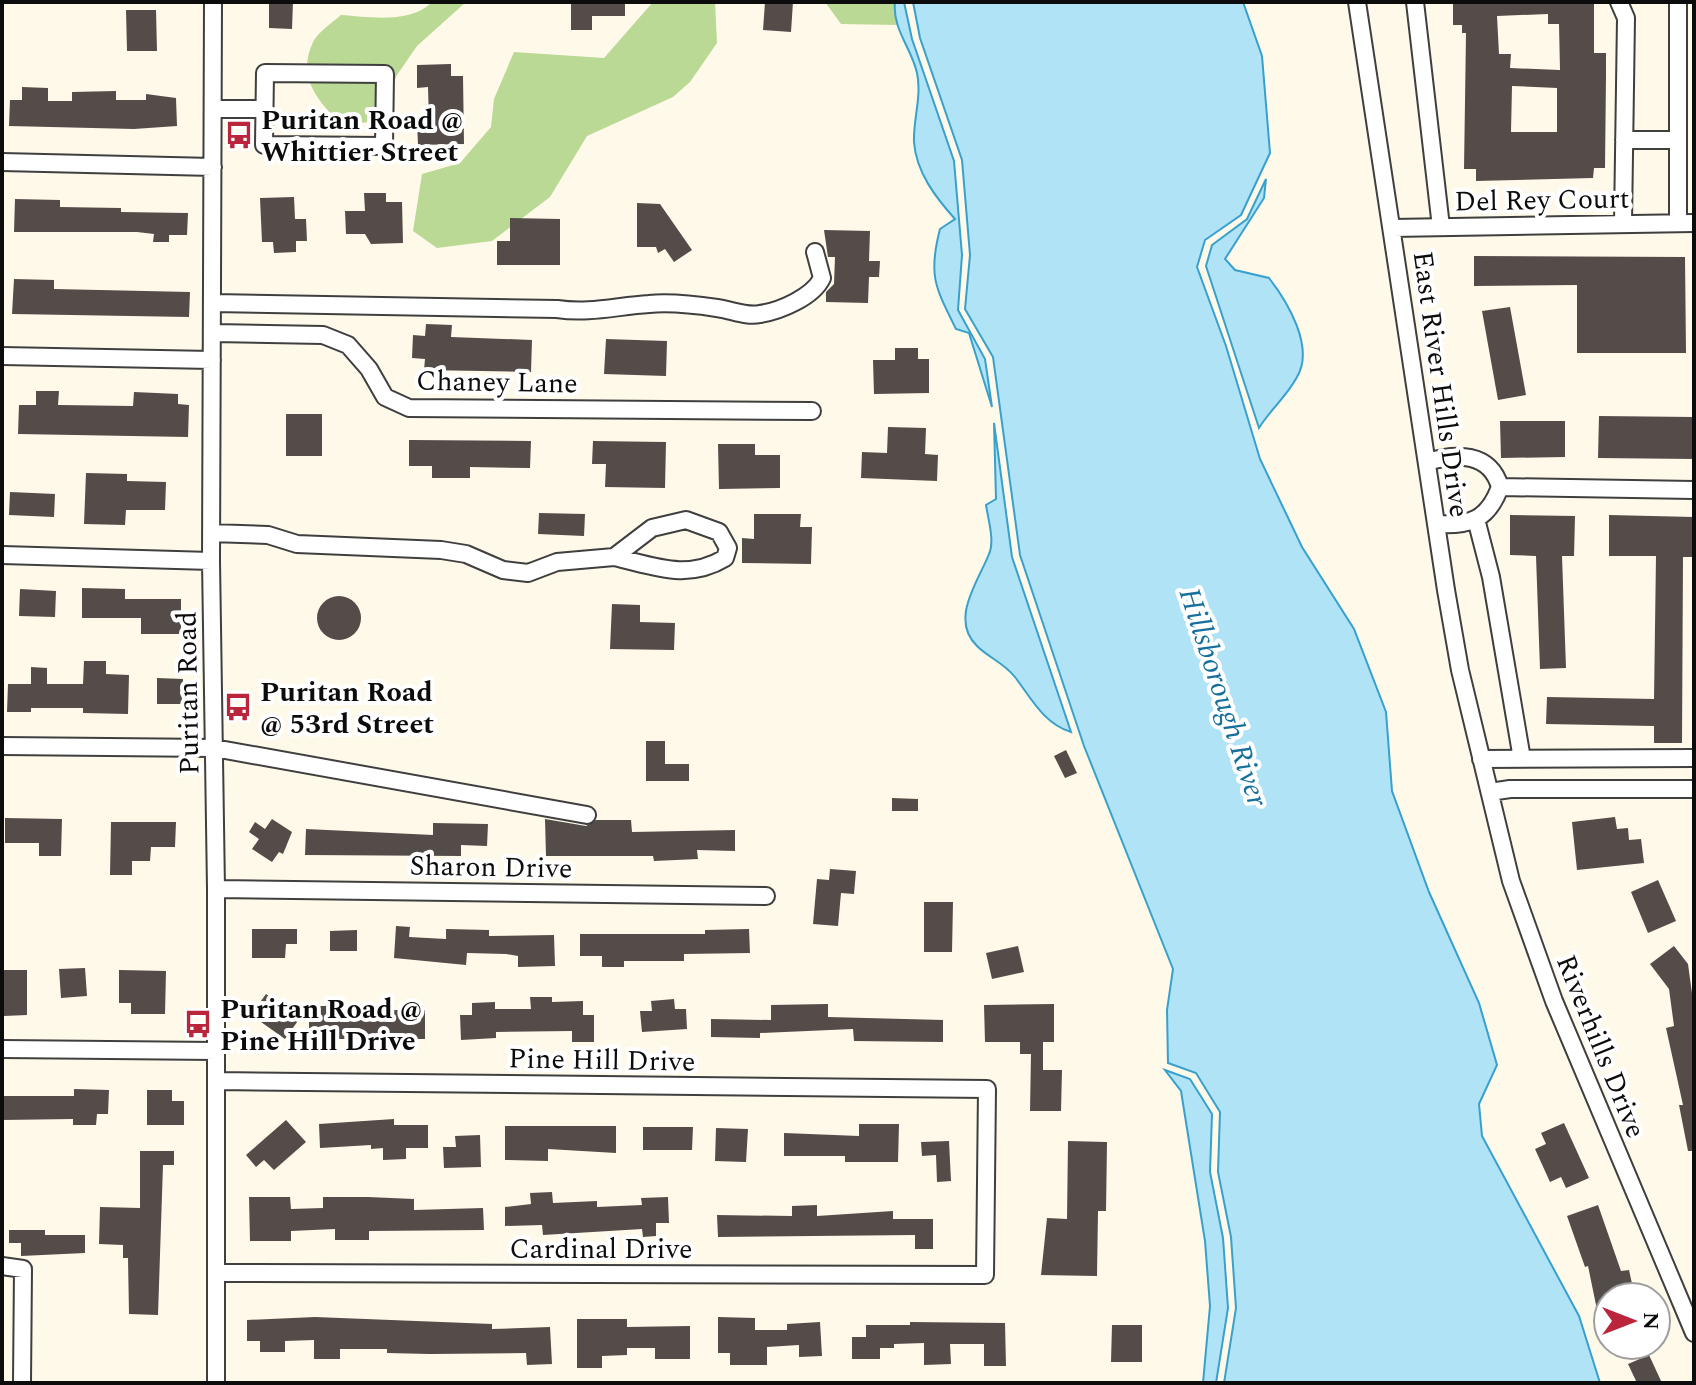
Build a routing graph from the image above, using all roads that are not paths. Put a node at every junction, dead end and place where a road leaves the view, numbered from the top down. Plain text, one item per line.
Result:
1 (213, 2) edge
2 (1357, 2) edge
3 (1415, 2) edge
4 (1619, 2) edge
5 (1678, 2) edge
6 (213, 109) junction
7 (264, 109) junction
8 (1624, 140) junction
9 (1678, 140) junction
10 (2, 162) edge
11 (213, 167) junction
12 (1623, 222) junction
13 (1686, 223) edge
14 (1441, 227) junction
15 (1392, 228) junction
16 (815, 252) dead end
17 (213, 303) junction
18 (213, 333) junction
19 (2, 356) edge
20 (212, 360) junction
21 (812, 411) dead end
22 (1427, 462) junction
23 (1500, 487) junction
24 (1694, 490) edge
25 (1476, 519) junction
26 (1436, 524) junction
27 (211, 533) junction
28 (2, 555) edge
29 (614, 557) junction
30 (211, 561) junction
31 (2, 746) edge
32 (214, 748) junction
33 (1694, 758) edge
34 (1522, 759) junction
35 (1483, 765) junction
36 (1694, 789) edge
37 (1490, 792) junction
38 (587, 815) dead end
39 (216, 889) junction
40 (766, 896) dead end
41 (2, 1049) edge
42 (216, 1051) junction
43 (217, 1081) junction
44 (2, 1266) edge
45 (217, 1273) junction
46 (985, 1275) joint
47 (1694, 1333) edge
48 (22, 1383) edge
49 (216, 1383) edge

1 - 6 street, Puritan Road
2 - 15 street, East River Hills Drive
3 - 14 street
4 - 8 street
5 - 9 street
6 - 7 street
6 - 11 street, Puritan Road
7 - 7 street
8 - 9 street
8 - 12 street
9 - 13 street
10 - 11 street
11 - 17 street, Puritan Road
12 - 13 street, Del Rey Court
12 - 14 street, Del Rey Court
14 - 15 street, Del Rey Court
15 - 22 street, East River Hills Drive
16 - 17 street
17 - 18 street, Puritan Road
18 - 20 street, Puritan Road
18 - 21 street, Chaney Lane
19 - 20 street
20 - 27 street, Puritan Road
22 - 23 street
22 - 26 street, East River Hills Drive
23 - 24 street
23 - 25 street
25 - 26 street
25 - 34 street
26 - 35 street, East River Hills Drive
27 - 29 street
27 - 30 street, Puritan Road
28 - 30 street
29 - 29 street
30 - 32 street, Puritan Road
31 - 32 street
32 - 38 street
32 - 39 street, Puritan Road
33 - 34 street
34 - 35 street
35 - 37 street, Riverhills Drive
36 - 37 street
37 - 47 street, Riverhills Drive
39 - 40 street, Sharon Drive
39 - 42 street, Puritan Road
41 - 42 street
42 - 43 street, Puritan Road
43 - 45 street, Puritan Road
43 - 46 street, Pine Hill Drive
44 - 48 street
45 - 46 street, Cardinal Drive
45 - 49 street, Puritan Road

